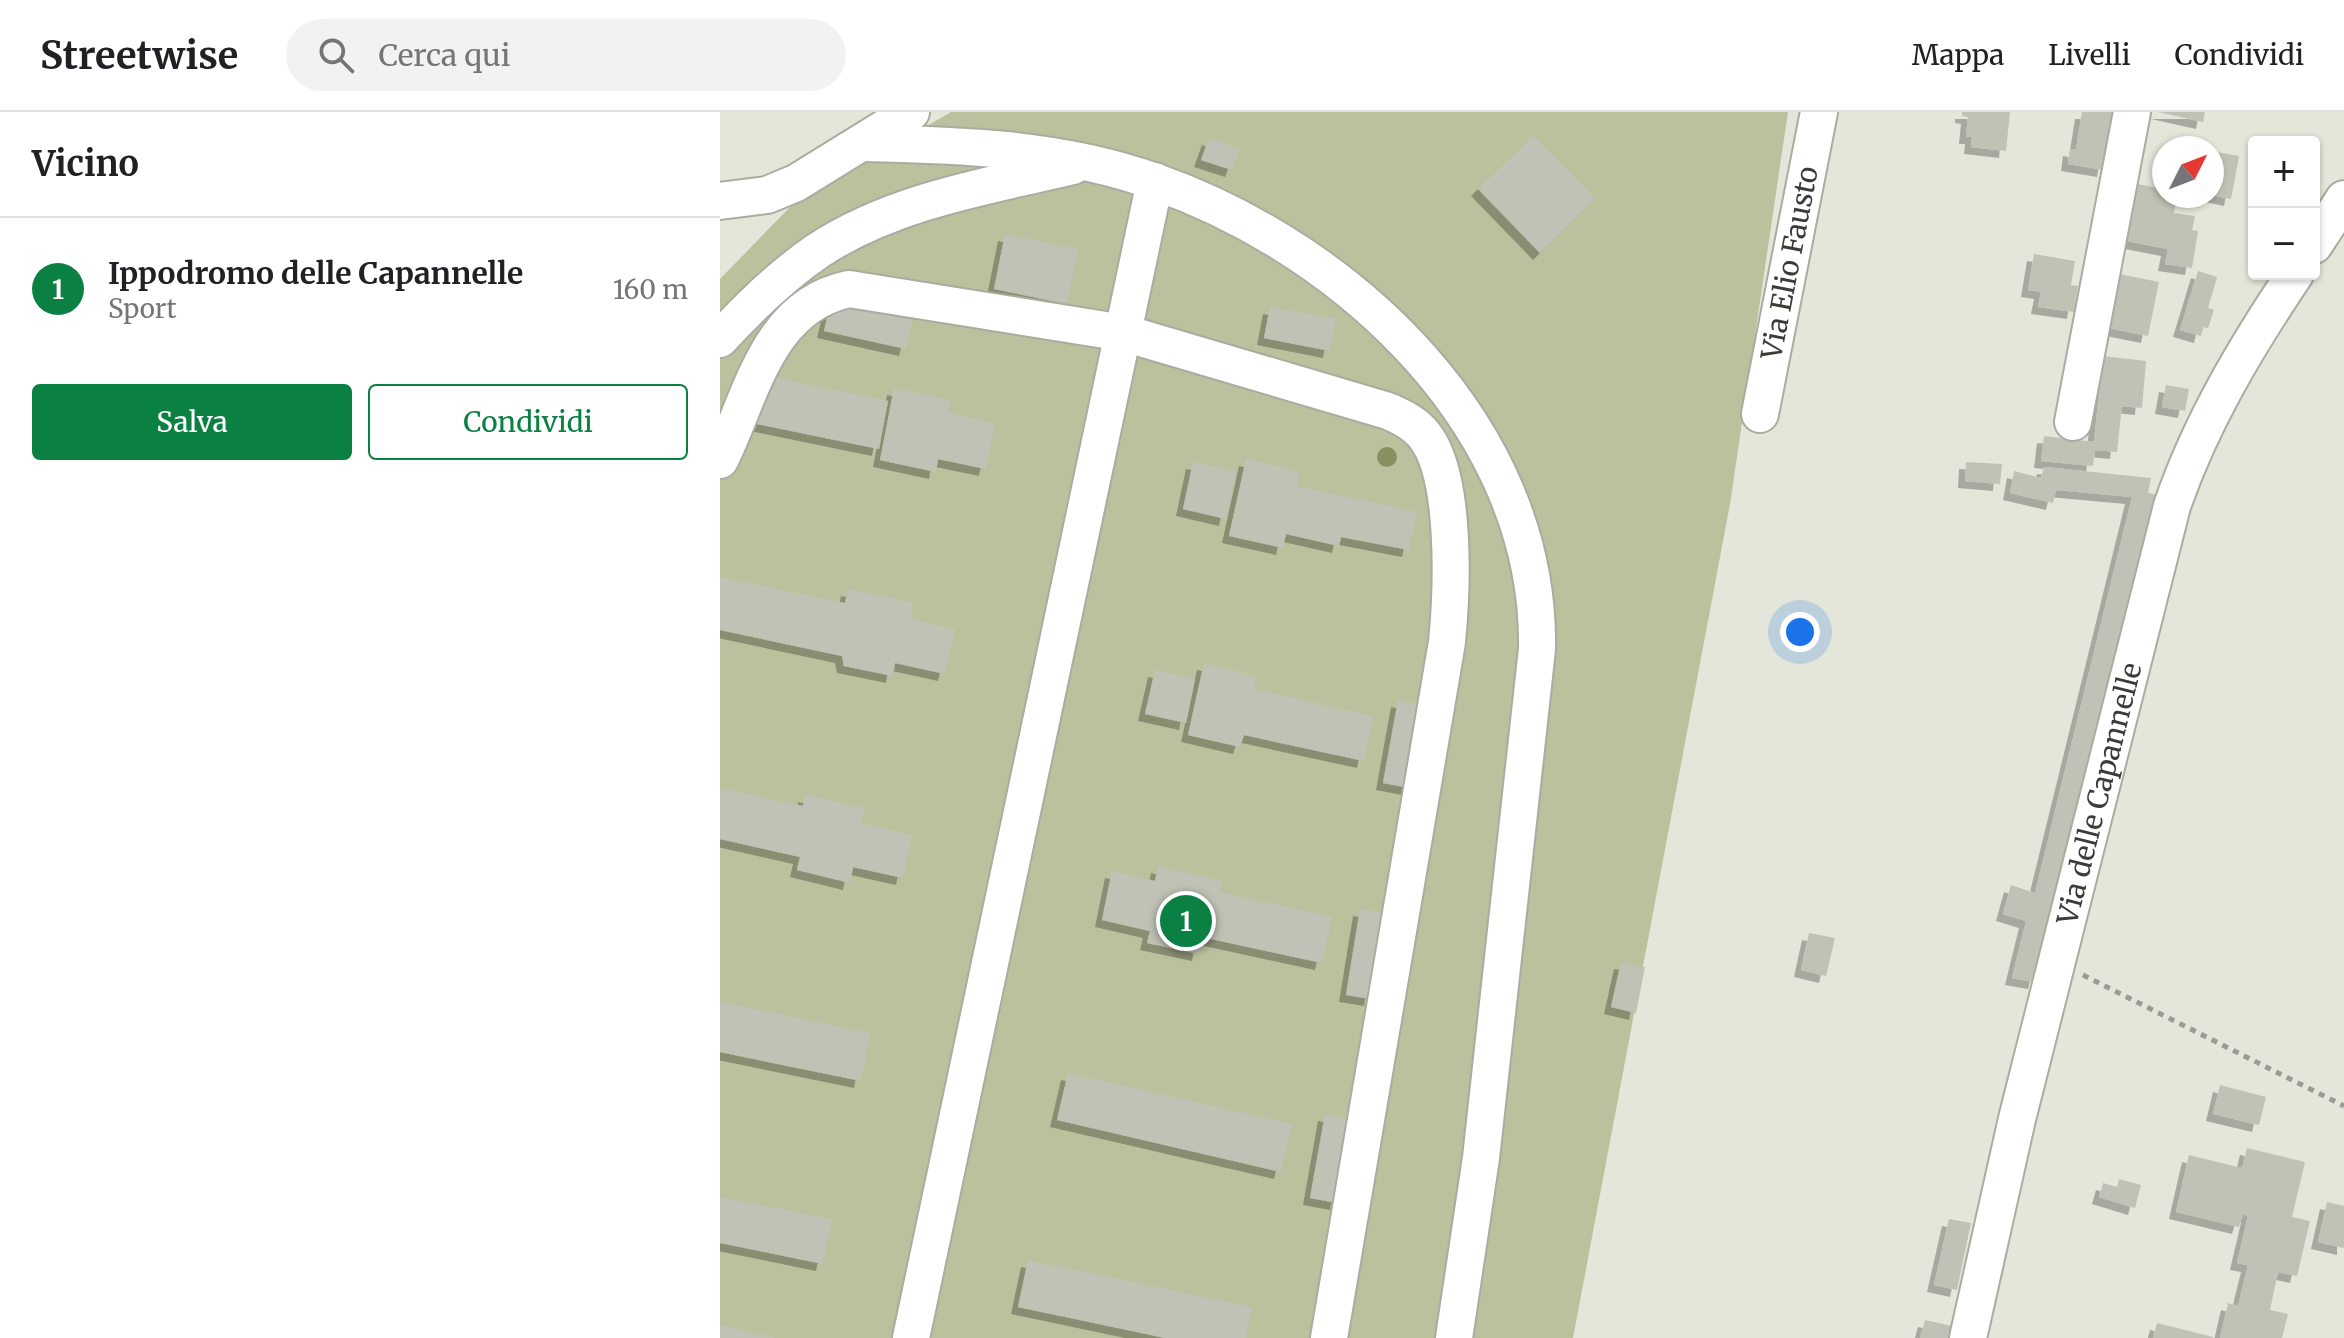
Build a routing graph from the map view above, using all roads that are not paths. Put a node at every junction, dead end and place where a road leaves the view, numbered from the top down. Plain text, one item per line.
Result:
1 (911, 112) edge
2 (1819, 112) edge
3 (2132, 112) edge
4 (863, 143) junction
5 (1085, 163) junction
6 (1155, 181) junction
7 (2344, 199) edge
8 (720, 201) edge
9 (2320, 236) edge
10 (2291, 280) edge
11 (1124, 333) junction
12 (720, 339) edge
13 (1760, 414) dead end
14 (2073, 422) dead end
15 (720, 460) edge
16 (911, 1338) edge
17 (1329, 1338) edge
18 (1454, 1338) edge
19 (1968, 1338) edge

1 - 4 street
2 - 13 street, Via Elio Fausto
3 - 14 street
4 - 5 street
4 - 8 street
5 - 6 street
5 - 12 street
6 - 11 street
6 - 18 street
7 - 9 street
10 - 19 street, Via delle Capannelle
11 - 15 street
11 - 16 street
11 - 17 street

